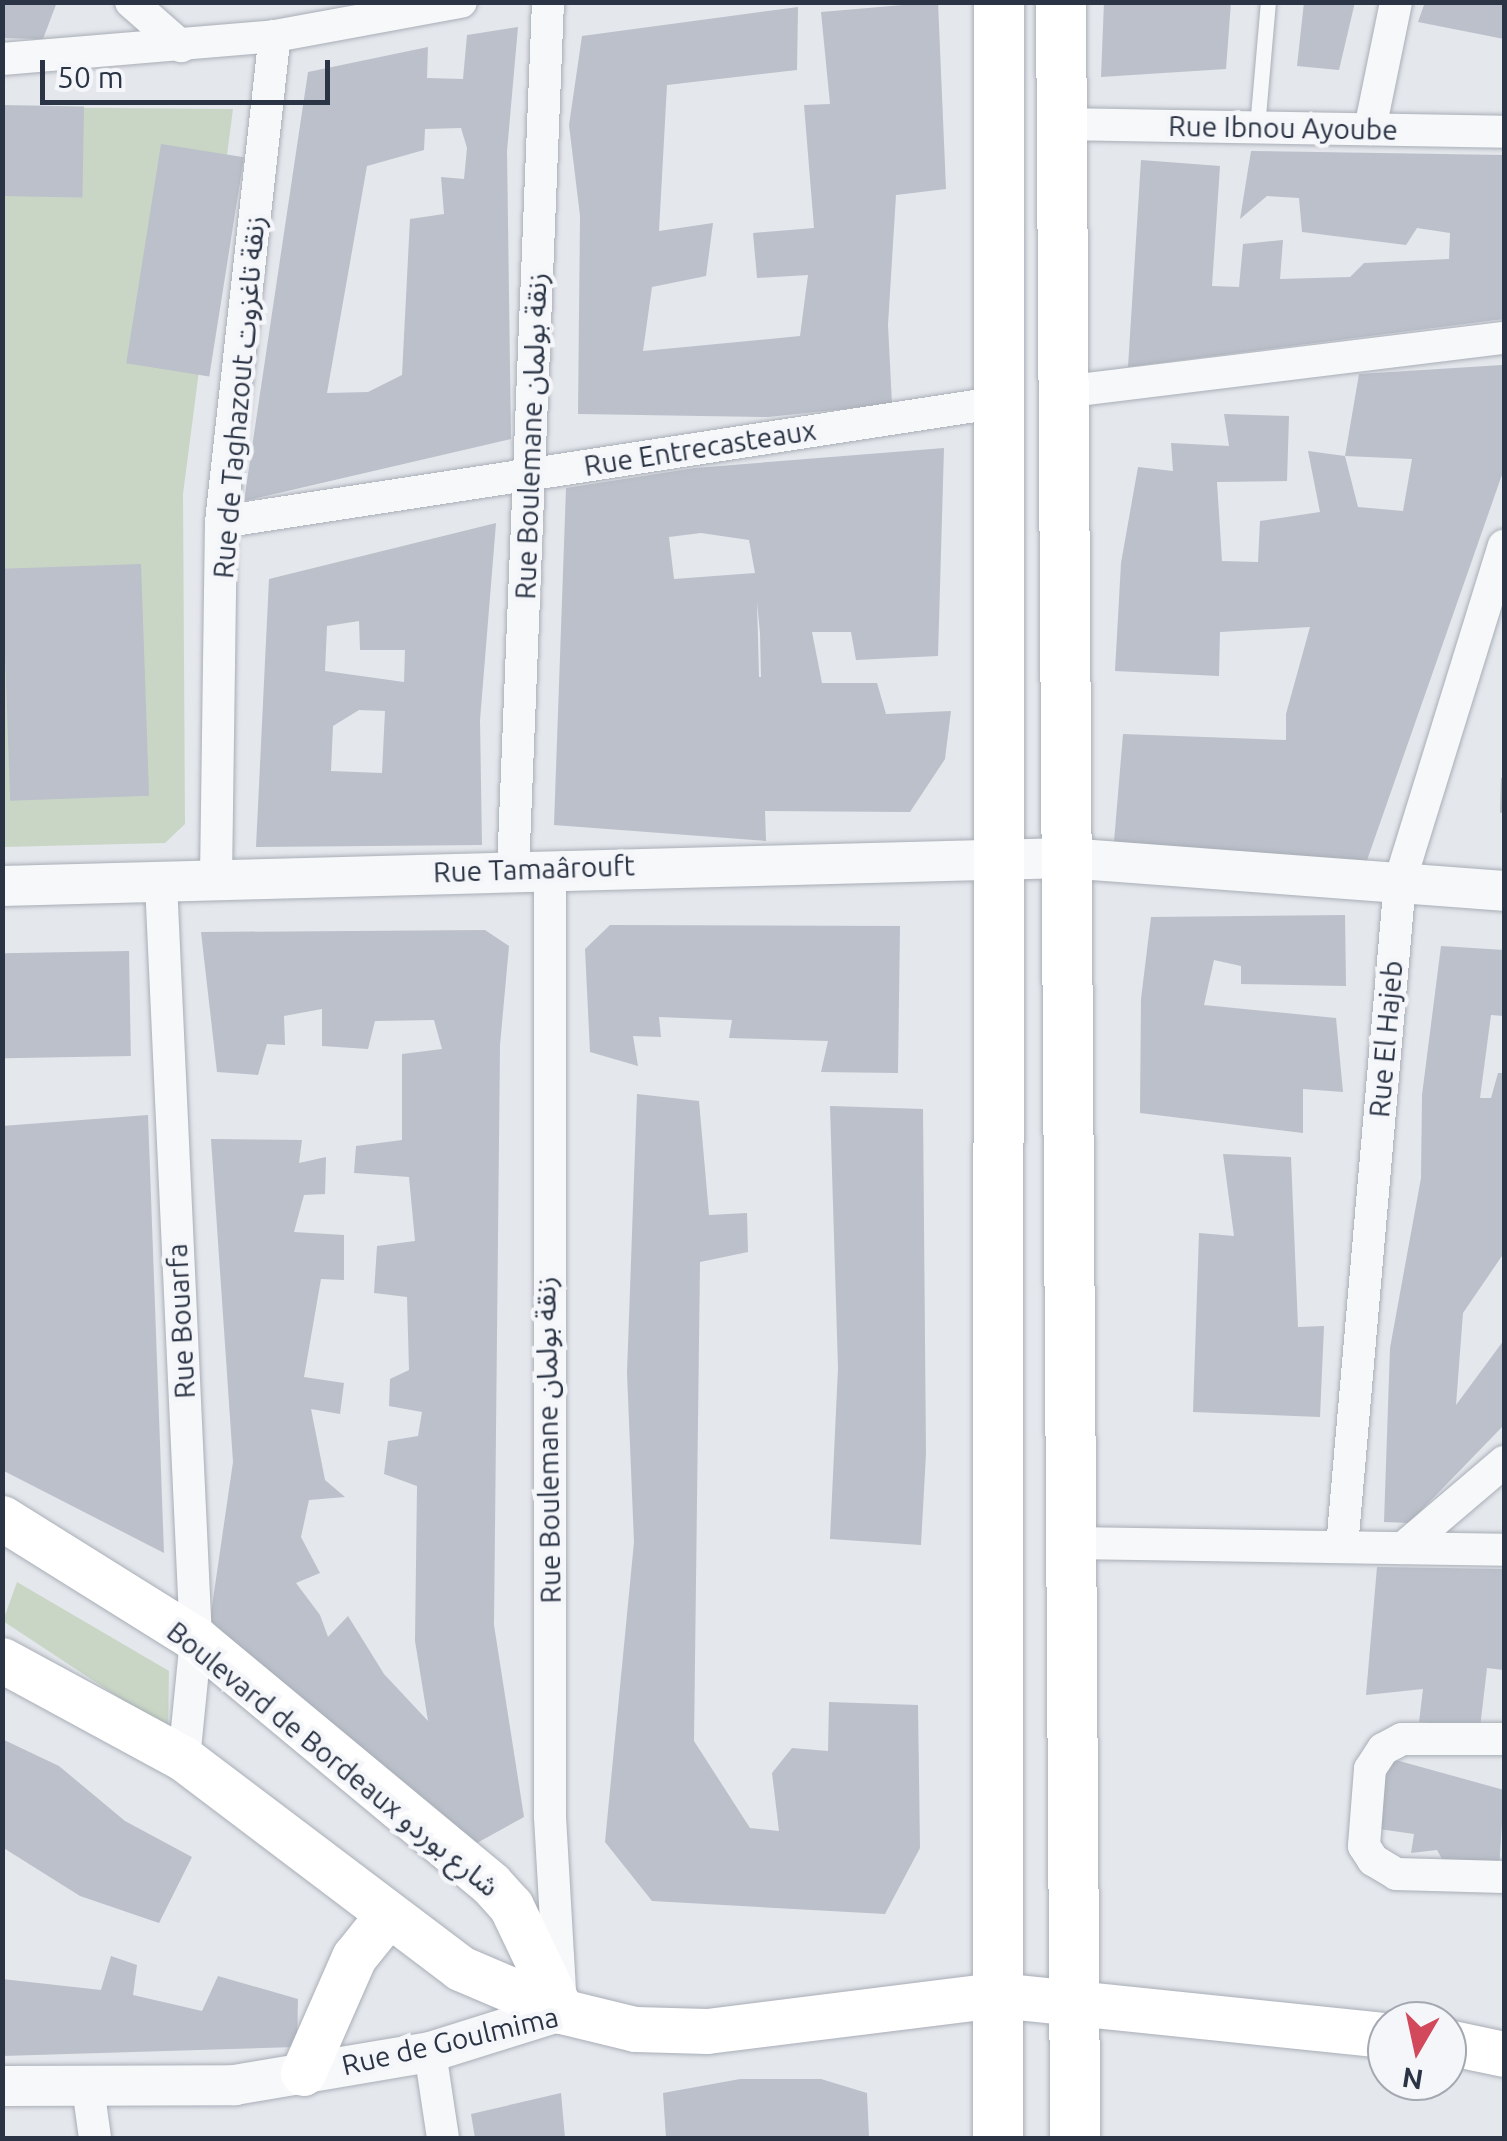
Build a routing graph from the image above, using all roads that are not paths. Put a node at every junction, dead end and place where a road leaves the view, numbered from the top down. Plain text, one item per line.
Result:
1 (132, 2) edge
2 (461, 2) edge
3 (548, 2) edge
4 (999, 2) edge
5 (1061, 2) edge
6 (1268, 2) edge
7 (1396, 2) edge
8 (275, 36) junction
9 (181, 46) junction
10 (2, 59) edge
11 (1062, 124) junction
12 (1256, 127) junction
13 (1370, 130) junction
14 (1504, 132) edge
15 (1504, 338) edge
16 (1063, 392) junction
17 (1001, 402) junction
18 (530, 475) junction
19 (221, 522) junction
20 (1504, 546) edge
21 (998, 858) junction
22 (1066, 858) junction
23 (531, 869) junction
24 (216, 879) junction
25 (1400, 881) junction
26 (161, 883) junction
27 (2, 886) edge
28 (1504, 891) edge
29 (1504, 1462) edge
30 (2, 1518) edge
31 (1073, 1543) junction
32 (1342, 1547) junction
33 (1403, 1548) junction
34 (1504, 1550) edge
35 (196, 1639) junction
36 (2, 1660) edge
37 (1504, 1738) edge
38 (184, 1759) junction
39 (1504, 1877) edge
40 (387, 1916) junction
41 (997, 1995) junction
42 (1075, 1999) junction
43 (561, 2011) junction
44 (1367, 2033) edge
45 (430, 2052) junction
46 (303, 2073) junction
47 (2, 2086) edge
48 (88, 2087) junction
49 (94, 2138) edge
50 (443, 2138) edge
51 (998, 2138) edge
52 (1075, 2138) edge

1 - 9 street
2 - 8 street
3 - 18 street, Rue Boulemane زنقة بولمان
4 - 17 main road
5 - 11 main road
6 - 12 lane
7 - 13 street
8 - 9 street
8 - 19 street, Rue de Taghazout زنقة تاغزوت
9 - 10 street
11 - 12 street, Rue Ibnou Ayoube
11 - 16 main road
12 - 13 street, Rue Ibnou Ayoube
13 - 14 street, Rue Ibnou Ayoube
15 - 16 street
16 - 22 main road
17 - 18 street, Rue Entrecasteaux
17 - 21 main road
18 - 19 street, Rue Entrecasteaux
18 - 23 street, Rue Boulemane زنقة بولمان
19 - 24 street, Rue de Taghazout زنقة تاغزوت
20 - 25 street, Rue El Hajeb
21 - 22 street, Rue Tamaârouft
21 - 23 street, Rue Tamaârouft
21 - 41 main road
22 - 25 street, Rue Tamaârouft
22 - 31 main road
23 - 24 street, Rue Tamaârouft
23 - 43 street, Rue Boulemane زنقة بولمان
24 - 26 street, Rue Tamaârouft
25 - 28 street, Rue Tamaârouft
25 - 32 street, Rue El Hajeb
26 - 27 street, Rue Tamaârouft
26 - 35 street, Rue Bouarfa
29 - 33 street
30 - 35 main road, Boulevard de Bordeaux شارع بوردو
31 - 32 street
31 - 42 main road
32 - 33 street
33 - 34 street
35 - 38 street, Rue Bouarfa
35 - 43 main road, Boulevard de Bordeaux شارع بوردو
36 - 38 main road
37 - 39 street
38 - 40 main road
40 - 43 main road
40 - 46 main road
41 - 42 main road, Rue de Goulmima
41 - 43 main road, Rue de Goulmima
41 - 51 main road
42 - 44 main road, Rue de Goulmima
42 - 52 main road
43 - 45 street, Rue de Goulmima
45 - 46 street, Rue de Goulmima
45 - 50 street
46 - 48 street, Rue de Goulmima
47 - 48 street, Rue de Goulmima
48 - 49 street

